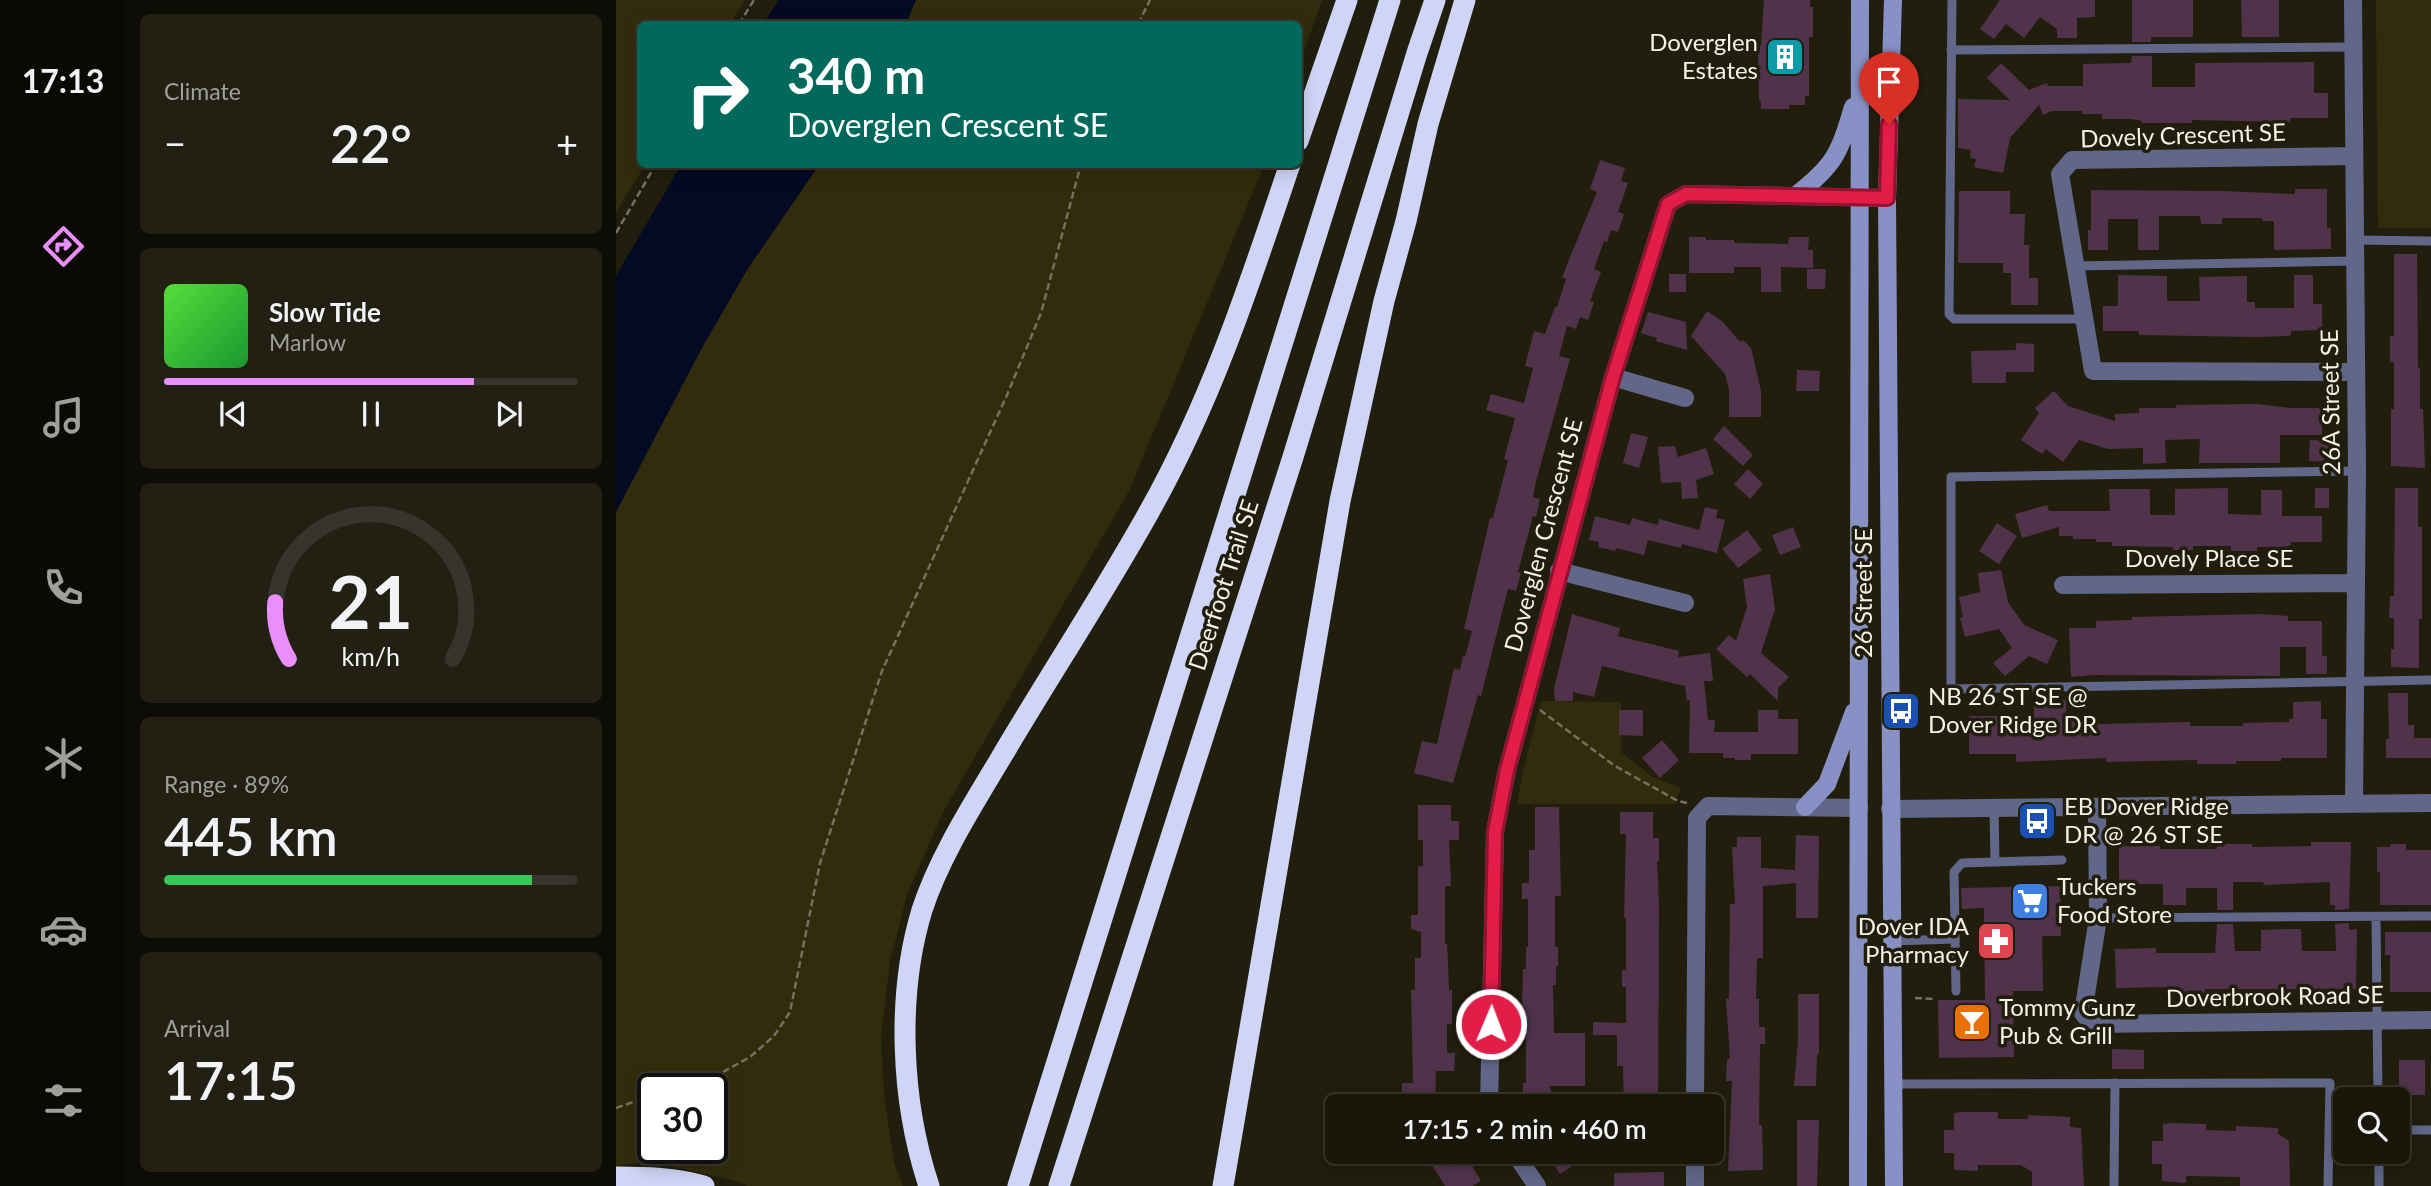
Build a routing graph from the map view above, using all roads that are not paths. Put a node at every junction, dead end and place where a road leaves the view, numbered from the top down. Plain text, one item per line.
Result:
1 (1347, 0) edge
2 (1390, 0) edge
3 (1435, 0) edge
4 (1465, 0) edge
5 (1860, 0) edge
6 (1893, 0) edge
7 (1952, 0) edge
8 (2353, 0) edge
9 (2353, 47) junction
10 (1951, 50) junction
11 (1859, 87) junction
12 (1302, 129) edge
13 (2354, 156) junction
14 (1289, 168) edge
15 (1795, 196) junction
16 (1858, 198) junction
17 (1887, 198) junction
18 (2354, 240) junction
19 (2431, 241) edge
20 (2354, 261) junction
21 (2075, 266) junction
22 (2084, 319) junction
23 (2355, 372) junction
24 (1613, 377) junction
25 (1685, 398) dead end
26 (2357, 471) junction
27 (1559, 572) junction
28 (2356, 583) junction
29 (2063, 585) dead end
30 (1685, 603) dead end
31 (2431, 680) edge
32 (2355, 681) junction
33 (1859, 699) junction
34 (2354, 803) junction
35 (2431, 803) edge
36 (1805, 807) junction
37 (1859, 808) junction
38 (1994, 808) junction
39 (2097, 808) junction
40 (1890, 809) junction
41 (2062, 860) dead end
42 (1995, 862) junction
43 (2431, 916) edge
44 (2375, 917) junction
45 (2098, 918) junction
46 (1955, 939) junction
47 (1891, 940) junction
48 (1956, 991) dead end
49 (2377, 1020) junction
50 (2431, 1020) edge
51 (2115, 1083) junction
52 (1893, 1084) junction
53 (2378, 1087) edge
54 (1489, 1094) edge
55 (1695, 1094) edge
56 (2410, 1130) edge
57 (2431, 1130) edge
58 (1522, 1164) edge
59 (1695, 1164) edge
60 (2379, 1164) edge
61 (616, 1177) edge
62 (704, 1186) edge
63 (929, 1186) edge
64 (1018, 1186) edge
65 (1059, 1186) edge
66 (1223, 1186) edge
67 (1537, 1186) edge
68 (1695, 1186) edge
69 (1858, 1186) edge
70 (1894, 1186) edge
71 (2114, 1186) edge
72 (2328, 1186) edge
73 (2379, 1186) edge

1 - 12 highway
2 - 64 highway, Deerfoot Trail SE
3 - 65 highway, Deerfoot Trail SE
4 - 66 highway
5 - 11 street, 26 Street SE
6 - 17 street, 26 Street SE
7 - 10 lane
8 - 9 street, 26A Street SE
9 - 10 lane
9 - 13 street, 26A Street SE
10 - 22 lane
11 - 15 street
11 - 16 street, 26 Street SE
13 - 18 street, 26A Street SE
13 - 21 street, Dovely Crescent SE
14 - 63 highway
15 - 16 street, Doverglen Crescent SE
15 - 24 street, Doverglen Crescent SE
16 - 17 street, Doverglen Crescent SE
16 - 33 street, 26 Street SE
17 - 40 street, 26 Street SE
18 - 19 lane
18 - 20 street, 26A Street SE
20 - 21 lane
20 - 23 street, 26A Street SE
21 - 22 street, Dovely Crescent SE
22 - 23 street, Dovely Crescent SE
23 - 26 street, 26A Street SE
24 - 25 street
24 - 27 street, Doverglen Crescent SE
26 - 28 street, 26A Street SE
26 - 32 lane
27 - 30 street
27 - 54 street, Doverglen Crescent SE
28 - 29 street, Dovely Place SE
28 - 32 street, 26A Street SE
31 - 32 lane
32 - 34 street, 26A Street SE
33 - 36 street
33 - 37 street, 26 Street SE
34 - 35 street
34 - 39 street
36 - 37 street
36 - 55 street
37 - 40 street
37 - 69 street, 26 Street SE
38 - 39 street
38 - 40 street
38 - 42 lane
39 - 45 street
40 - 47 street, 26 Street SE
41 - 42 lane
42 - 46 lane
43 - 44 lane
44 - 45 lane
44 - 49 lane
45 - 49 street, Doverbrook Road SE
46 - 47 lane
46 - 48 lane
47 - 52 street, 26 Street SE
49 - 50 street, Doverbrook Road SE
49 - 53 lane
51 - 52 lane
51 - 71 lane
51 - 72 lane
52 - 70 street, 26 Street SE
56 - 57 lane
58 - 67 street
59 - 68 street
60 - 73 lane
61 - 62 highway

